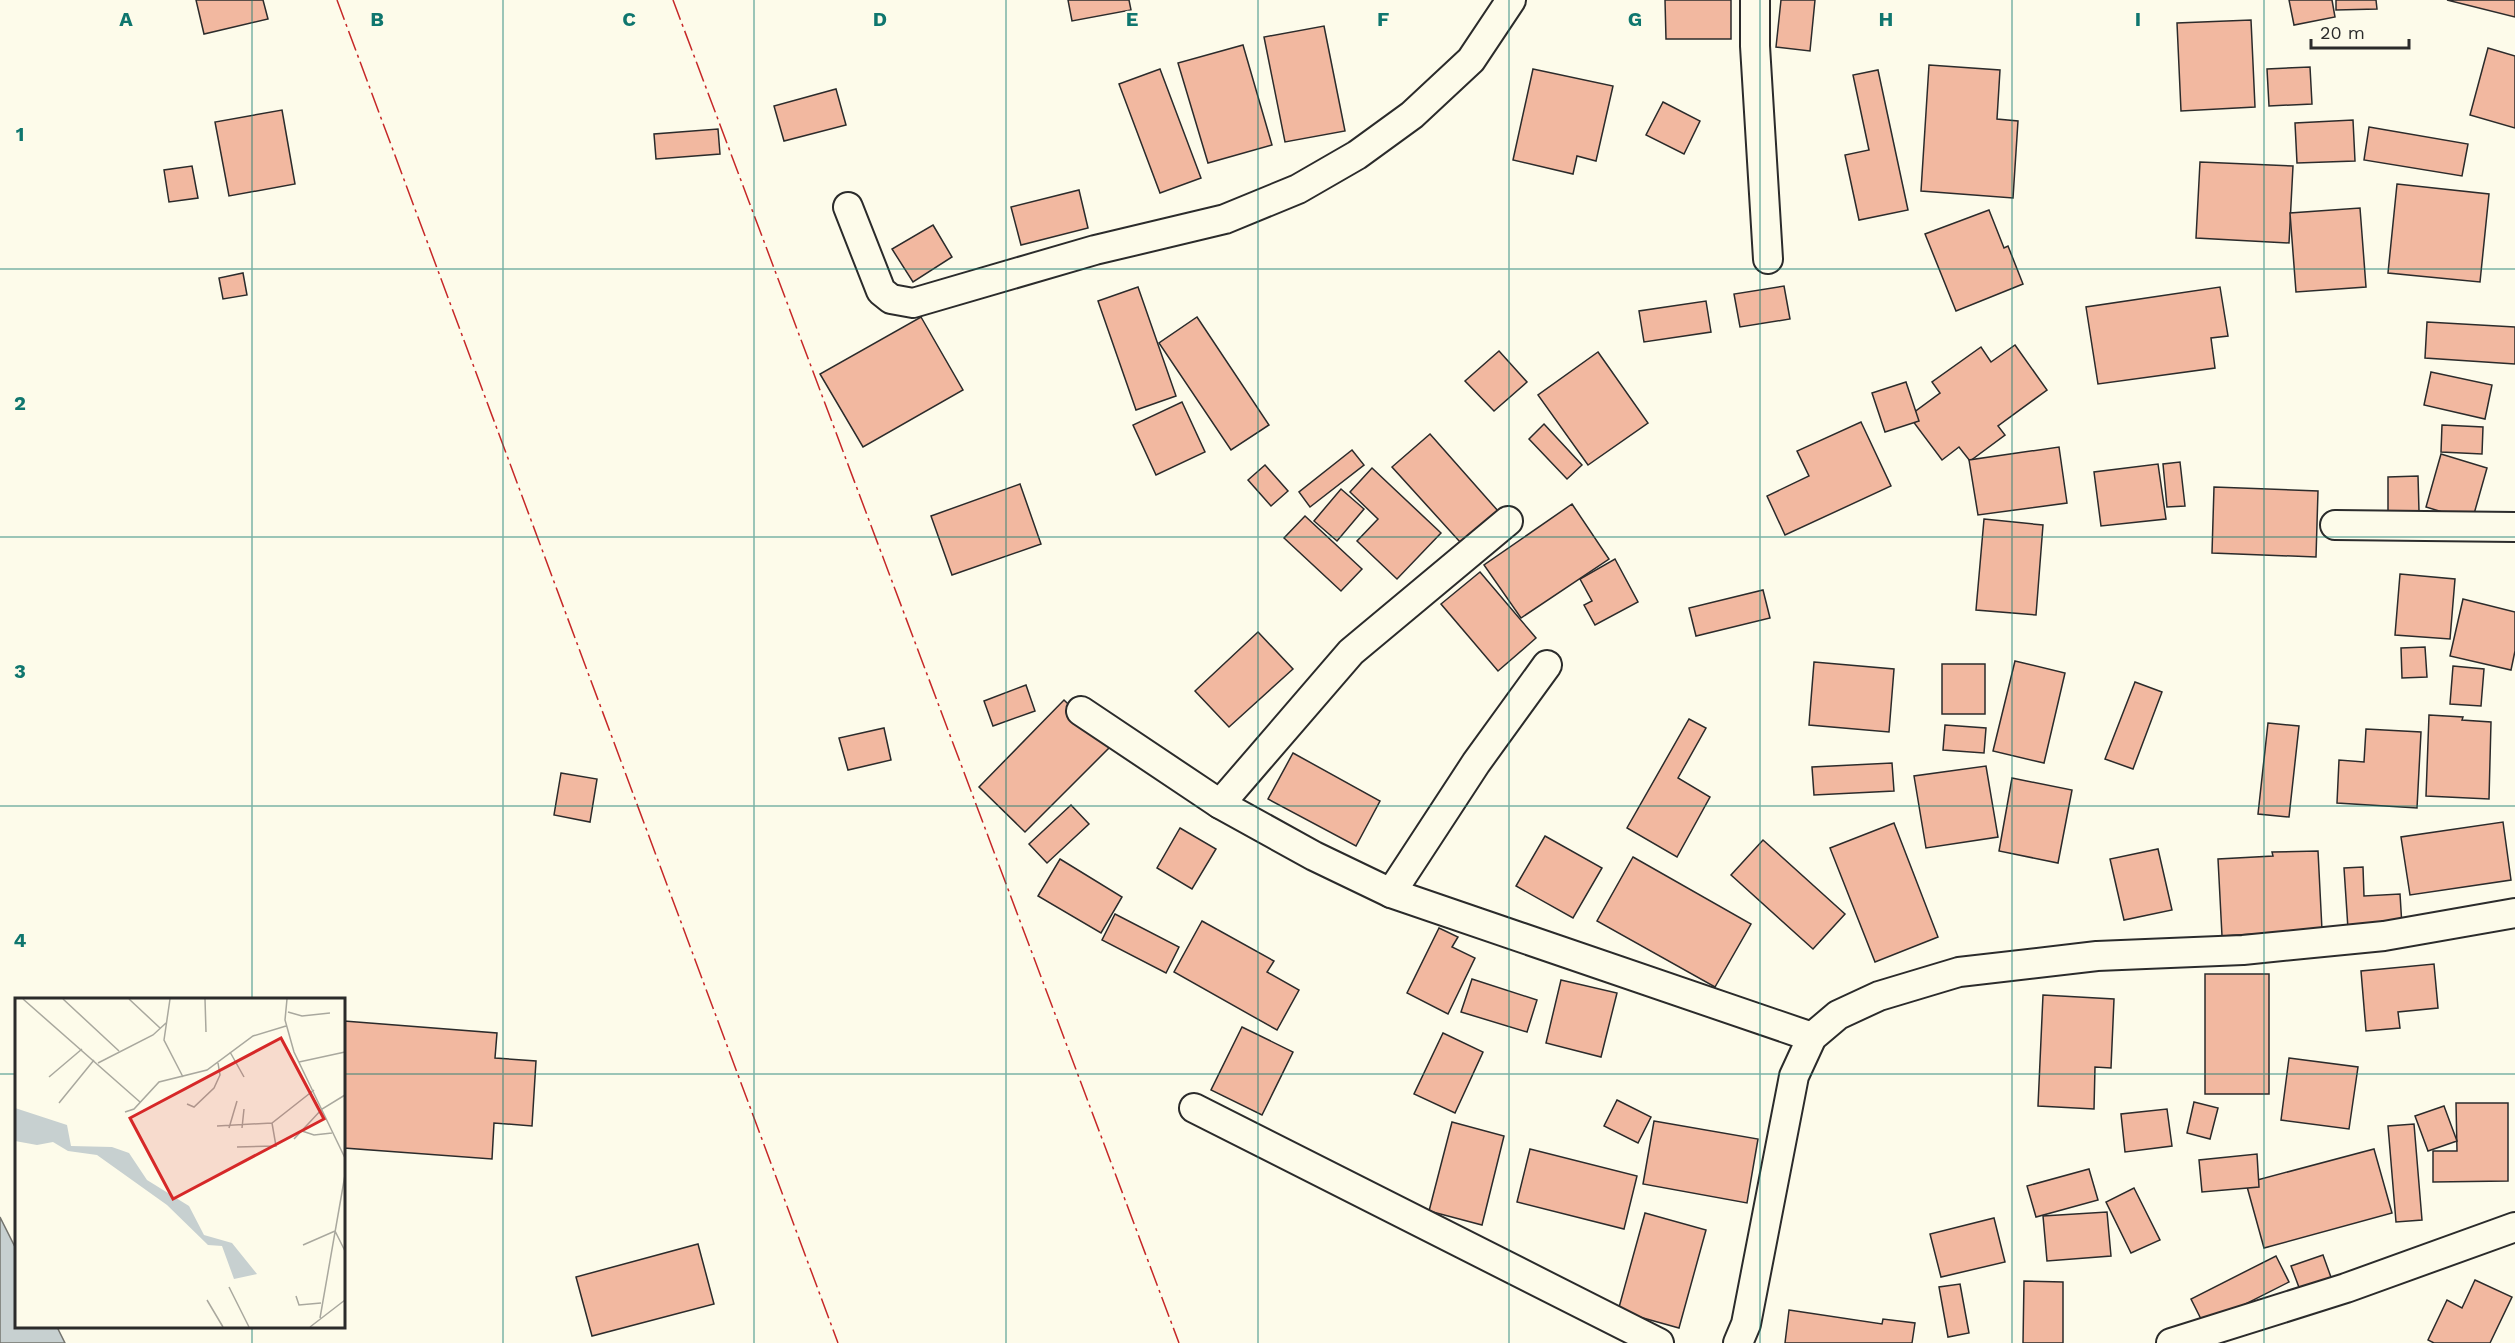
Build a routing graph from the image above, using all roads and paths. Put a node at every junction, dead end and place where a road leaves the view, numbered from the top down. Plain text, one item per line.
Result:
1 (1511, 0) edge
2 (1755, 0) edge
3 (848, 207) dead end
4 (1768, 259) dead end
5 (1508, 521) dead end
6 (2335, 525) dead end
7 (2515, 528) edge
8 (1547, 665) dead end
9 (1081, 711) dead end
10 (1220, 804) junction
11 (1391, 893) junction
12 (2515, 913) edge
13 (1812, 1037) junction
14 (1194, 1108) dead end
15 (2515, 1227) edge
16 (1659, 1343) edge
17 (1738, 1343) edge
18 (2171, 1343) edge

1 - 3 street
2 - 4 street
5 - 10 street
6 - 7 street
8 - 11 street
9 - 10 street
10 - 11 street
11 - 13 street
12 - 13 street
13 - 17 street
14 - 16 street
15 - 18 street

